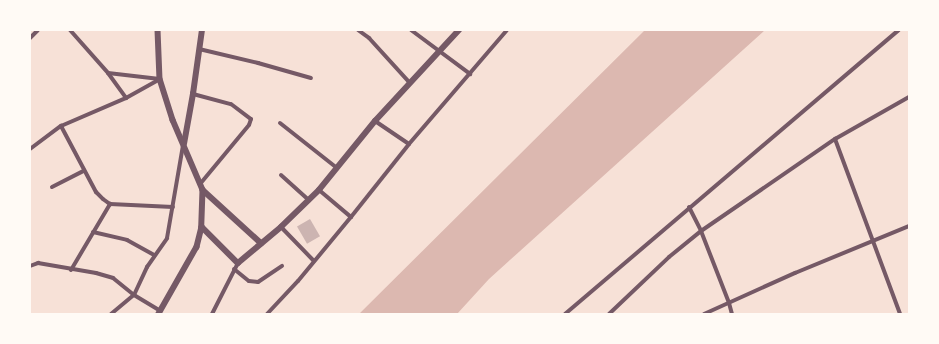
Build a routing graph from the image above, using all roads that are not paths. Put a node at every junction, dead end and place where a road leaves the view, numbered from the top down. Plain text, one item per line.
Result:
1 (38, 30) edge
2 (70, 30) edge
3 (158, 30) edge
4 (202, 30) edge
5 (358, 30) edge
6 (411, 30) edge
7 (459, 30) edge
8 (507, 30) edge
9 (899, 30) edge
10 (30, 38) edge
11 (199, 49) junction
12 (441, 51) junction
13 (108, 73) junction
14 (470, 74) junction
15 (310, 78) dead end
16 (160, 79) junction
17 (410, 83) junction
18 (193, 94) junction
19 (909, 97) edge
20 (126, 98) junction
21 (375, 121) junction
22 (280, 123) dead end
23 (61, 126) junction
24 (835, 139) junction
25 (184, 144) junction
26 (409, 144) junction
27 (30, 149) edge
28 (337, 168) junction
29 (84, 171) junction
30 (281, 175) dead end
31 (52, 187) dead end
32 (202, 187) junction
33 (319, 190) junction
34 (309, 200) junction
35 (110, 204) junction
36 (173, 207) junction
37 (689, 208) junction
38 (351, 218) junction
39 (909, 226) edge
40 (202, 227) junction
41 (281, 227) junction
42 (701, 231) junction
43 (93, 232) junction
44 (872, 242) junction
45 (261, 243) junction
46 (154, 254) junction
47 (314, 261) junction
48 (238, 263) junction
49 (30, 266) edge
50 (282, 266) dead end
51 (234, 269) junction
52 (71, 270) junction
53 (134, 295) junction
54 (729, 303) junction
55 (160, 313) edge
56 (111, 314) edge
57 (212, 314) edge
58 (267, 314) edge
59 (565, 314) edge
60 (609, 314) edge
61 (704, 314) edge
62 (732, 314) edge
63 (900, 314) edge

1 - 10 street
2 - 13 street
3 - 16 street
4 - 11 street
5 - 17 street
6 - 12 street
7 - 12 street
8 - 14 street
9 - 37 street
11 - 15 street
11 - 18 street
12 - 14 street
12 - 17 street
13 - 16 street
13 - 20 street
14 - 26 street
16 - 20 street
16 - 25 street
17 - 21 street
18 - 25 street
18 - 32 street
19 - 24 street
20 - 23 street
21 - 26 street
21 - 28 street
22 - 28 street
23 - 27 street
23 - 29 street
24 - 42 street
24 - 44 street
25 - 32 street
25 - 36 street
26 - 38 street
28 - 33 street
29 - 31 street
29 - 35 street
30 - 34 street
32 - 40 street
32 - 45 street
33 - 34 street
33 - 38 street
34 - 41 street
35 - 36 street
35 - 43 street
36 - 46 street
37 - 42 street
37 - 59 street
38 - 47 street
39 - 44 street
40 - 48 street
40 - 55 street
41 - 45 street
41 - 47 street
42 - 54 street
42 - 60 street
43 - 46 street
43 - 52 street
44 - 54 street
44 - 63 street
45 - 48 street
46 - 53 street
47 - 58 street
48 - 51 street
49 - 52 street
50 - 51 street
51 - 57 street
52 - 53 street
53 - 55 street
53 - 56 street
54 - 61 street
54 - 62 street

